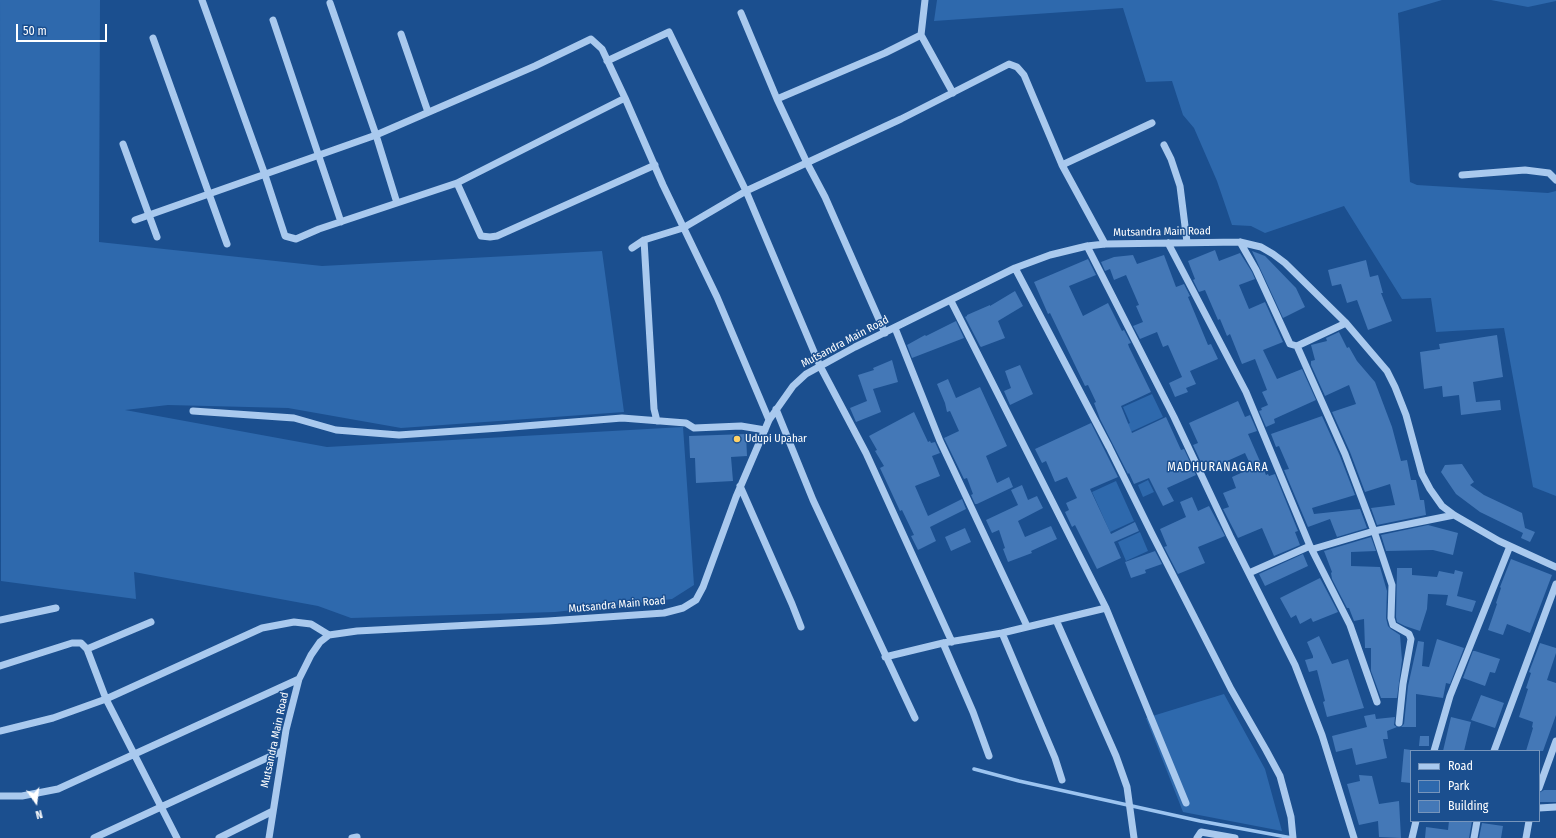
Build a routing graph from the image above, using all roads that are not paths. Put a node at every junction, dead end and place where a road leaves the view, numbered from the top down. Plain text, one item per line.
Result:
1 (202, 0) edge
2 (925, 0) edge
3 (330, 3) dead end
4 (741, 13) dead end
5 (273, 20) dead end
6 (401, 34) dead end
7 (921, 35) junction
8 (153, 38) dead end
9 (607, 61) junction
10 (953, 93) junction
11 (625, 98) junction
12 (777, 99) junction
13 (428, 112) junction
14 (1152, 123) dead end
15 (376, 134) junction
16 (123, 144) dead end
17 (1164, 145) dead end
18 (319, 154) junction
19 (807, 163) junction
20 (655, 164) junction
21 (1062, 165) junction
22 (265, 175) junction
23 (1462, 175) dead end
24 (1556, 180) edge
25 (457, 183) junction
26 (746, 191) junction
27 (210, 194) junction
28 (397, 203) junction
29 (149, 215) junction
30 (135, 220) dead end
31 (341, 222) junction
32 (683, 228) junction
33 (157, 237) dead end
34 (644, 240) junction
35 (1187, 242) junction
36 (1240, 242) junction
37 (1168, 243) junction
38 (227, 244) dead end
39 (1105, 244) junction
40 (1087, 246) junction
41 (632, 248) dead end
42 (1015, 268) junction
43 (951, 301) junction
44 (1346, 323) junction
45 (895, 328) junction
46 (885, 333) junction
47 (1296, 346) junction
48 (820, 366) junction
49 (776, 409) junction
50 (193, 411) dead end
51 (769, 420) junction
52 (657, 421) junction
53 (765, 430) junction
54 (740, 486) junction
55 (1454, 515) junction
56 (1374, 531) junction
57 (1510, 546) junction
58 (1312, 548) junction
59 (1556, 567) edge
60 (1249, 573) junction
61 (1556, 584) edge
62 (56, 608) dead end
63 (1106, 608) junction
64 (0, 620) edge
65 (1056, 620) junction
66 (150, 622) dead end
67 (1027, 626) junction
68 (801, 627) dead end
69 (1002, 633) junction
70 (329, 635) junction
71 (952, 642) junction
72 (943, 643) junction
73 (87, 649) junction
74 (885, 656) junction
75 (0, 666) edge
76 (299, 679) junction
77 (106, 699) junction
78 (1377, 702) dead end
79 (915, 718) dead end
80 (1399, 723) dead end
81 (0, 731) edge
82 (1556, 740) edge
83 (1434, 750) edge
84 (1494, 750) edge
85 (282, 751) junction
86 (135, 755) junction
87 (989, 756) dead end
88 (1062, 780) dead end
89 (1540, 785) edge
90 (0, 796) edge
91 (1186, 804) dead end
92 (161, 807) junction
93 (1556, 807) edge
94 (1540, 808) edge
95 (273, 811) junction
96 (1416, 822) edge
97 (1477, 822) edge
98 (1529, 822) edge
99 (94, 838) edge
100 (177, 838) edge
101 (220, 838) edge
102 (269, 838) edge
103 (1134, 838) edge
104 (1197, 838) edge
105 (1235, 838) edge
106 (1293, 838) edge
107 (1354, 838) edge
108 (1412, 838) edge
109 (1474, 838) edge
110 (1526, 838) edge

1 - 22 street
2 - 7 street
3 - 15 street
4 - 12 street
5 - 18 street
6 - 13 street
7 - 10 street
7 - 12 street
8 - 27 street
9 - 11 street
9 - 13 street
9 - 26 street
10 - 19 street
10 - 21 street
11 - 20 street
11 - 25 street
12 - 19 street
13 - 15 street
14 - 21 street
15 - 18 street
15 - 28 street
16 - 29 street
17 - 35 street
18 - 22 street
18 - 31 street
19 - 26 street
19 - 46 street
20 - 25 street
20 - 32 street
21 - 39 street
22 - 27 street
22 - 31 street
23 - 24 street
25 - 28 street
26 - 32 street
26 - 48 street
27 - 29 street
27 - 38 street
28 - 31 street
29 - 30 street
29 - 33 street
32 - 34 street
32 - 51 street
34 - 41 street
34 - 52 street
35 - 36 street, Mutsandra Main Road
35 - 37 street, Mutsandra Main Road
36 - 44 street, Mutsandra Main Road
36 - 47 street
37 - 39 street, Mutsandra Main Road
37 - 58 street
39 - 40 street, Mutsandra Main Road
40 - 42 street, Mutsandra Main Road
40 - 60 street
42 - 43 street, Mutsandra Main Road
42 - 106 street
43 - 45 street, Mutsandra Main Road
43 - 63 street
44 - 47 street
44 - 55 street, Mutsandra Main Road
45 - 46 street, Mutsandra Main Road
45 - 67 street
46 - 48 street, Mutsandra Main Road
47 - 56 street
48 - 49 street, Mutsandra Main Road
48 - 71 street
49 - 51 street, Mutsandra Main Road
49 - 74 street
50 - 52 street
51 - 53 street, Mutsandra Main Road
52 - 53 street
53 - 54 street, Mutsandra Main Road
54 - 68 street
54 - 70 street, Mutsandra Main Road
55 - 56 street
55 - 57 street, Mutsandra Main Road
56 - 58 street
56 - 80 street
57 - 59 street, Mutsandra Main Road
57 - 83 street
58 - 60 street
58 - 78 street
60 - 107 street
61 - 84 street
62 - 64 street
63 - 65 street
63 - 91 street
65 - 67 street
65 - 103 street
66 - 73 street
67 - 69 street
69 - 71 street
69 - 88 street
70 - 76 street, Mutsandra Main Road
70 - 77 street
71 - 72 street
72 - 74 street
72 - 87 street
73 - 75 street
73 - 77 street
74 - 79 street
76 - 85 street, Mutsandra Main Road
76 - 86 street
77 - 81 street
77 - 86 street
82 - 89 street
85 - 92 street
85 - 95 street, Mutsandra Main Road
86 - 90 street
86 - 92 street
92 - 99 street
92 - 100 street
93 - 94 street
95 - 101 street
95 - 102 street, Mutsandra Main Road
96 - 108 street
97 - 109 street
98 - 110 street
104 - 105 street

